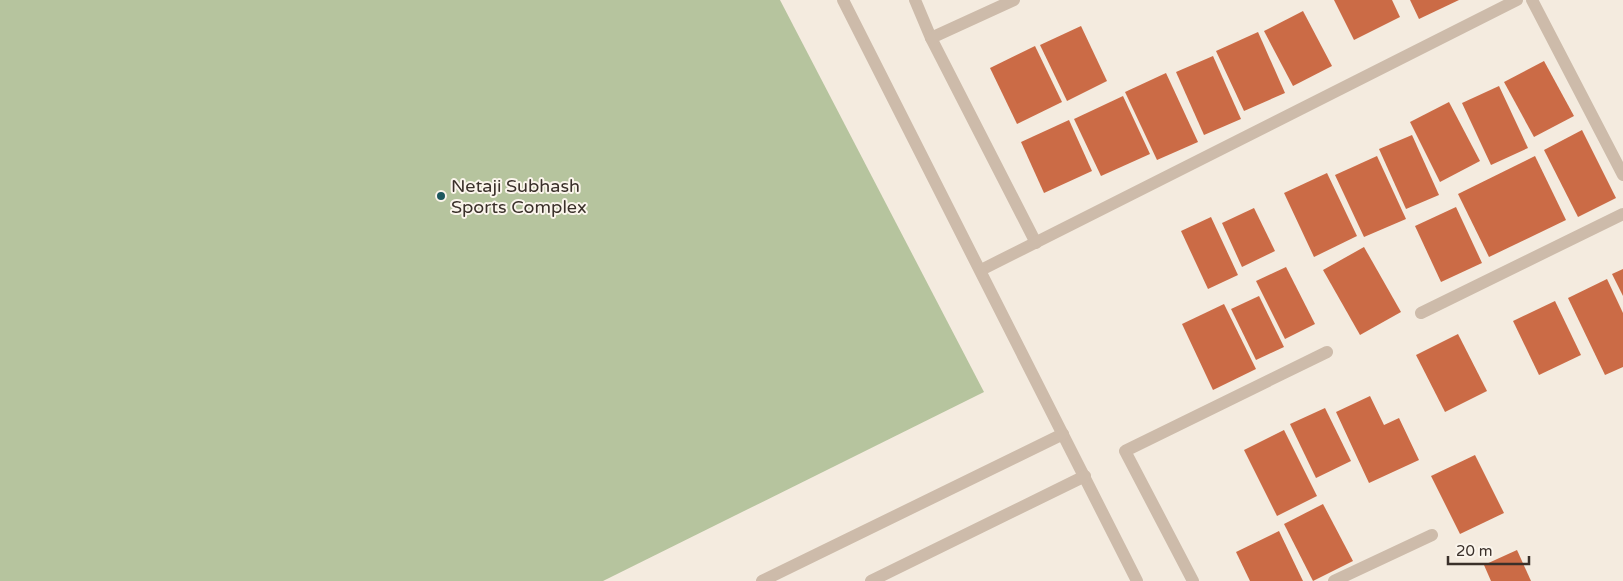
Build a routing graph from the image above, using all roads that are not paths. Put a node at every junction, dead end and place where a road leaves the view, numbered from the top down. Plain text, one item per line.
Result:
1 (843, 0) edge
2 (915, 0) edge
3 (1014, 0) edge
4 (1517, 0) edge
5 (1532, 0) edge
6 (931, 38) junction
7 (1623, 175) edge
8 (1623, 214) edge
9 (1036, 243) junction
10 (981, 270) junction
11 (1421, 313) dead end
12 (1327, 352) dead end
13 (1063, 434) junction
14 (1085, 476) junction
15 (1432, 535) dead end
16 (762, 581) edge
17 (871, 581) edge
18 (1137, 581) edge
19 (1193, 581) edge
20 (1334, 581) edge

1 - 10 street
2 - 6 street
3 - 6 street
4 - 9 street
5 - 7 street
6 - 9 street
8 - 11 street
9 - 10 street
10 - 13 street
12 - 19 street
13 - 14 street
13 - 16 street
14 - 17 street
14 - 18 street
15 - 20 street

